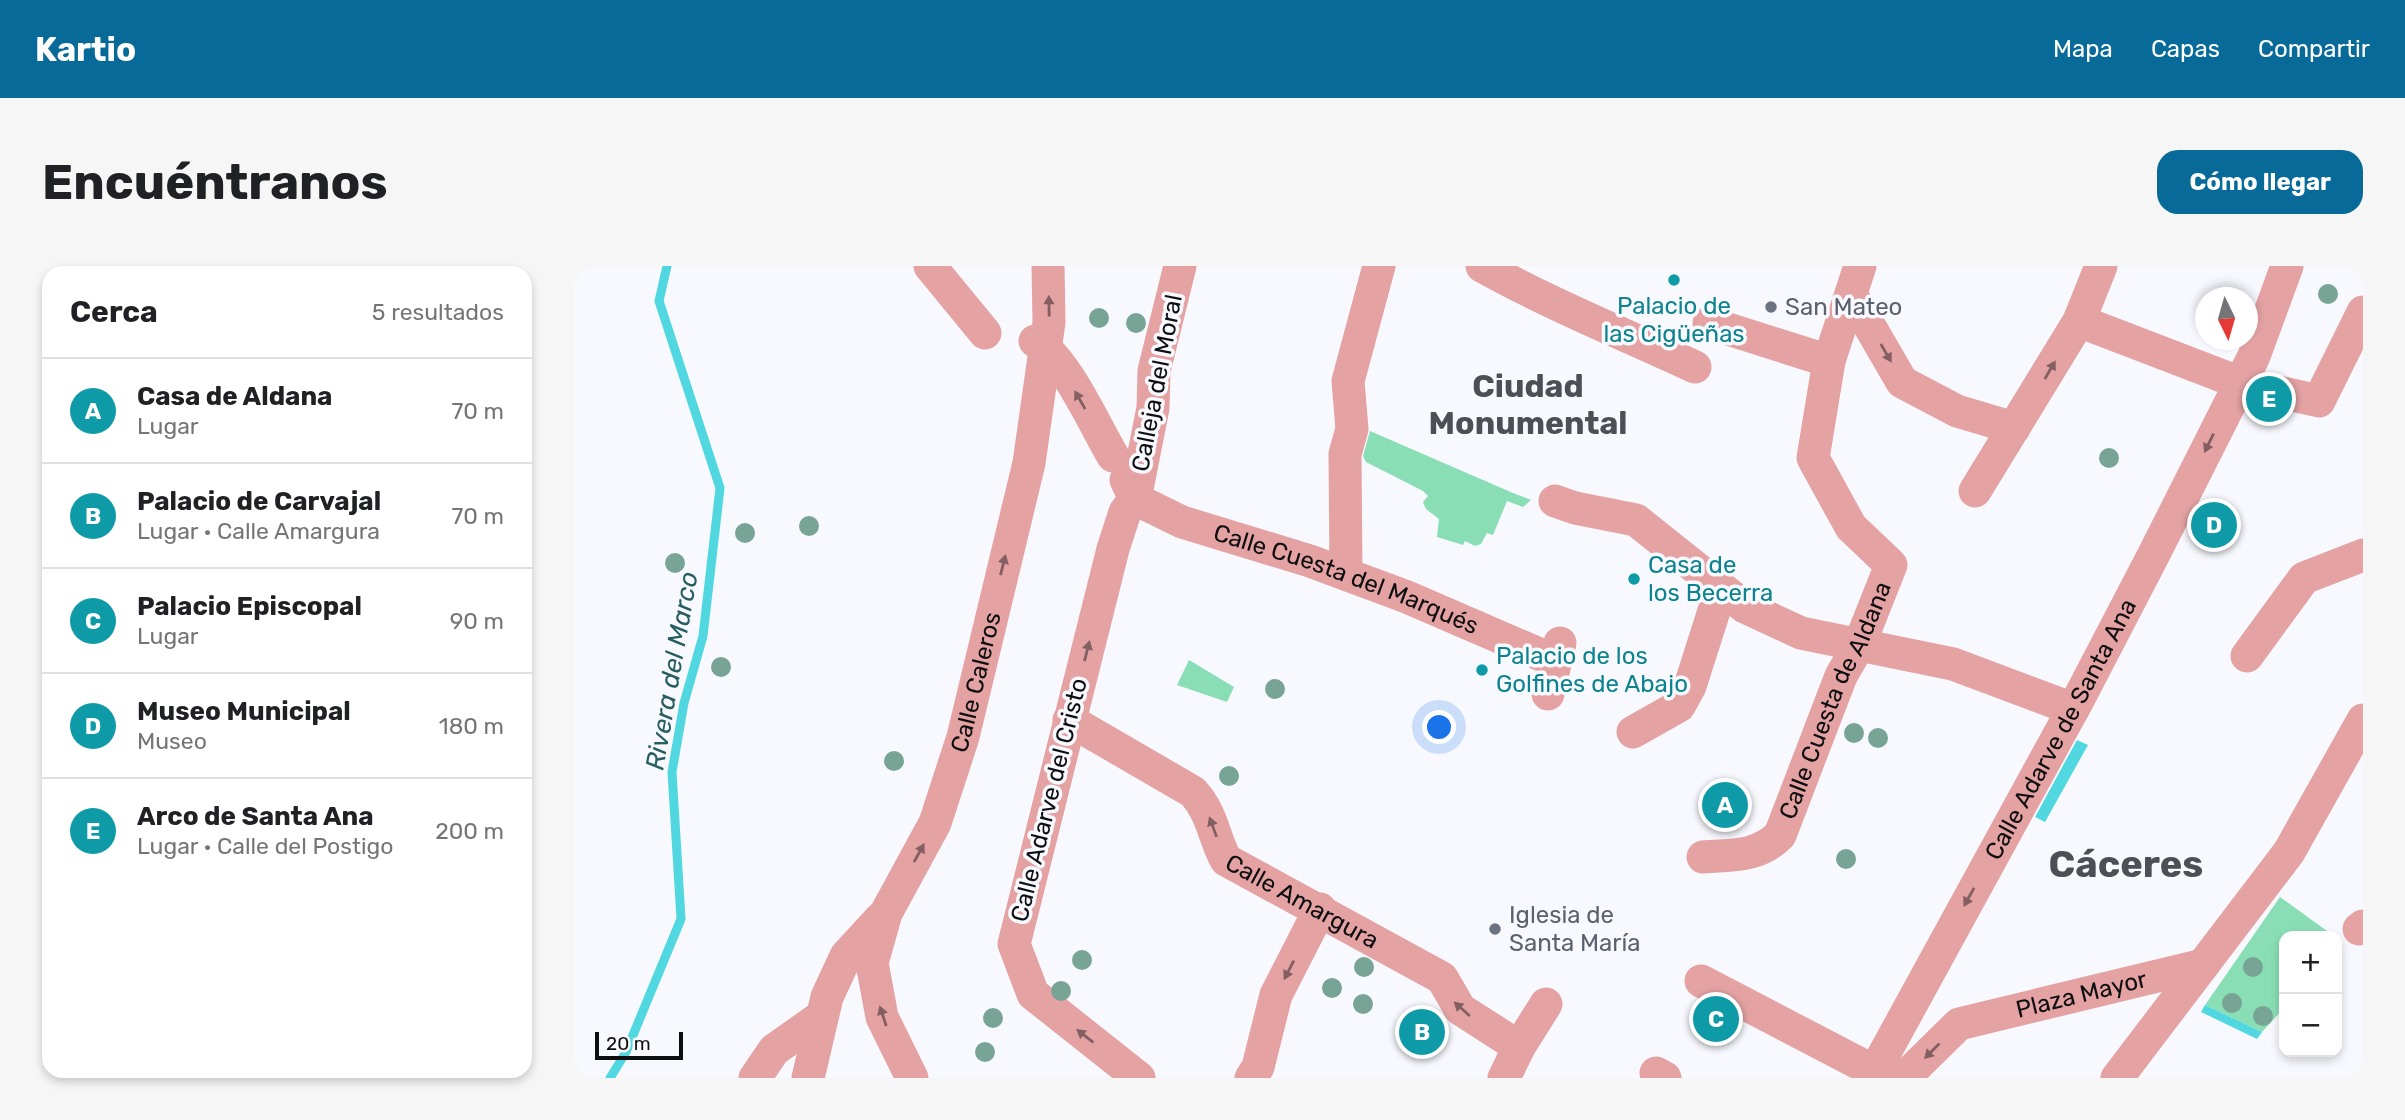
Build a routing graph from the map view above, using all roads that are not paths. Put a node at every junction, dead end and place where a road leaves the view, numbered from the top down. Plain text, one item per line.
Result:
1 (930, 266) edge
2 (1048, 266) edge
3 (1180, 266) edge
4 (1379, 266) edge
5 (1482, 266) edge
6 (2287, 266) edge
7 (2091, 270) edge
8 (1856, 280) edge
9 (2363, 312) edge
10 (2078, 321) junction
11 (1709, 323) dead end
12 (985, 333) dead end
13 (1037, 342) junction
14 (1829, 361) junction
15 (1695, 367) dead end
16 (2250, 385) junction
17 (2014, 428) junction
18 (1124, 478) junction
19 (1975, 491) dead end
20 (1555, 501) dead end
21 (2358, 556) edge
22 (1346, 574) junction
23 (1721, 589) junction
24 (1860, 643) junction
25 (2246, 656) dead end
26 (1548, 694) dead end
27 (2073, 709) junction
28 (1069, 720) junction
29 (2363, 720) edge
30 (1633, 732) dead end
31 (1703, 857) dead end
32 (1320, 909) junction
33 (886, 913) junction
34 (2203, 965) junction
35 (1701, 981) dead end
36 (1546, 1004) dead end
37 (822, 1016) junction
38 (1518, 1047) junction
39 (1884, 1077) edge
40 (755, 1078) edge
41 (808, 1078) edge
42 (912, 1078) edge
43 (1139, 1078) edge
44 (1251, 1078) edge
45 (1504, 1078) edge
46 (2118, 1078) edge

1 - 12 street
13 -> 2 street, Calle Caleros
3 - 18 street, Calleja del Moral
4 - 22 street
5 - 15 street
6 - 16 street, Calle Adarve de Santa Ana
7 - 10 street
8 - 14 street
8 -> 17 street
9 - 16 street
10 - 16 street
17 -> 10 street
11 - 14 street
18 -> 13 street
33 -> 13 street, Calle Caleros
14 - 24 street, Calle Cuesta de Aldana
16 -> 27 street, Calle Adarve de Santa Ana
17 - 19 street
18 - 22 street, Calle Cuesta del Marqués
28 -> 18 street, Calle Adarve del Cristo
20 - 23 street
21 - 25 street
22 - 26 street, Calle Cuesta del Marqués
23 - 24 street
23 - 30 street
24 - 27 street
24 - 31 street, Calle Cuesta de Aldana
27 -> 39 street, Calle Adarve de Santa Ana
32 -> 28 street, Calle Amargura
43 -> 28 street, Calle Adarve del Cristo
29 - 34 street
38 -> 32 street, Calle Amargura
32 -> 44 street
33 - 37 street
42 -> 33 street, Calle Caleros
34 -> 39 street, Plaza Mayor
34 - 46 street
35 - 39 street
36 - 38 street
37 - 40 street
37 - 41 street
38 - 45 street

